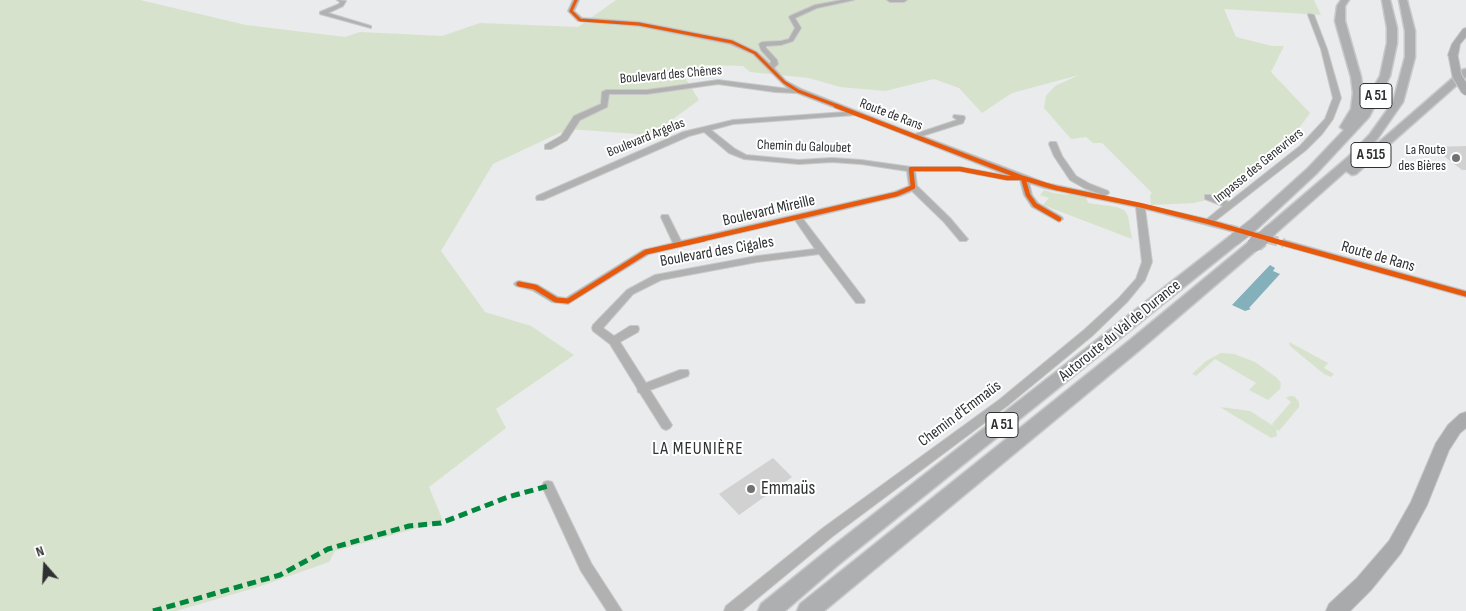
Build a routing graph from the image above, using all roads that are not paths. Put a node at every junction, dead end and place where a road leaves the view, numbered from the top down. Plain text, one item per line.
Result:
1 (340, 0) edge
2 (576, 0) edge
3 (851, 0) edge
4 (890, 0) edge
5 (904, 0) edge
6 (1345, 0) edge
7 (1386, 0) edge
8 (1403, 0) edge
9 (1310, 15) dead end
10 (369, 27) dead end
11 (1466, 31) edge
12 (770, 68) junction
13 (1466, 72) edge
14 (798, 91) junction
15 (1466, 92) edge
16 (855, 114) junction
17 (957, 116) dead end
18 (705, 129) junction
19 (916, 136) junction
20 (1053, 144) dead end
21 (548, 147) dead end
22 (911, 169) junction
23 (1312, 171) junction
24 (1023, 178) junction
25 (912, 186) junction
26 (1208, 196) dead end
27 (540, 198) dead end
28 (1110, 199) junction
29 (1140, 205) junction
30 (1230, 206) junction
31 (665, 217) dead end
32 (797, 217) junction
33 (1059, 219) dead end
34 (1209, 222) junction
35 (1270, 230) junction
36 (1233, 234) junction
37 (963, 239) dead end
38 (1284, 243) tunnel mouth
39 (678, 244) junction
40 (821, 250) junction
41 (519, 284) dead end
42 (1466, 294) edge
43 (860, 301) dead end
44 (634, 329) dead end
45 (614, 341) junction
46 (684, 373) dead end
47 (642, 389) junction
48 (1466, 418) edge
49 (666, 426) dead end
50 (548, 486) dead end
51 (615, 611) edge
52 (731, 611) edge
53 (769, 611) edge
54 (808, 611) edge
55 (1336, 611) edge

1 - 10 street
2 - 12 street, Route de Rans
3 - 12 street
4 - 5 street
6 - 23 highway, A 515
7 - 23 highway, Autoroute du Val de Durance / A 51
8 - 35 highway, Autoroute du Val de Durance / A 51
9 - 30 street, Impasse des Genevriers
11 - 15 main road, bridge
12 - 14 street, Route de Rans
13 - 35 highway, A 515
14 - 16 street, Route de Rans
14 - 21 street, Boulevard des Chênes
16 - 18 street, Boulevard Argelas
16 - 19 street, Route de Rans
17 - 19 street
18 - 22 street, Chemin du Galoubet
18 - 27 street, Boulevard Argelas
19 - 24 street, Route de Rans
20 - 28 street
22 - 24 street
22 - 25 street
23 - 36 highway, Autoroute du Val de Durance / A 51, bridge
24 - 28 street, Route de Rans
24 - 33 street
25 - 32 street, Boulevard Mireille
25 - 37 street
26 - 30 street
28 - 29 street, Route de Rans
29 - 34 street, Route de Rans
29 - 52 street, Chemin d'Emmaüs
30 - 34 street, Impasse des Genevriers
31 - 39 street
32 - 39 street, Boulevard Mireille
32 - 40 street
34 - 36 street, Route de Rans
35 - 54 highway, Autoroute du Val de Durance / A 51, bridge
36 - 53 highway, Autoroute du Val de Durance / A 51
38 - 42 street, Route de Rans
39 - 41 street, Boulevard Mireille
40 - 43 street
40 - 45 street, Boulevard des Cigales
44 - 45 street
45 - 47 street
46 - 47 street
47 - 49 street
48 - 55 main road
50 - 51 street

